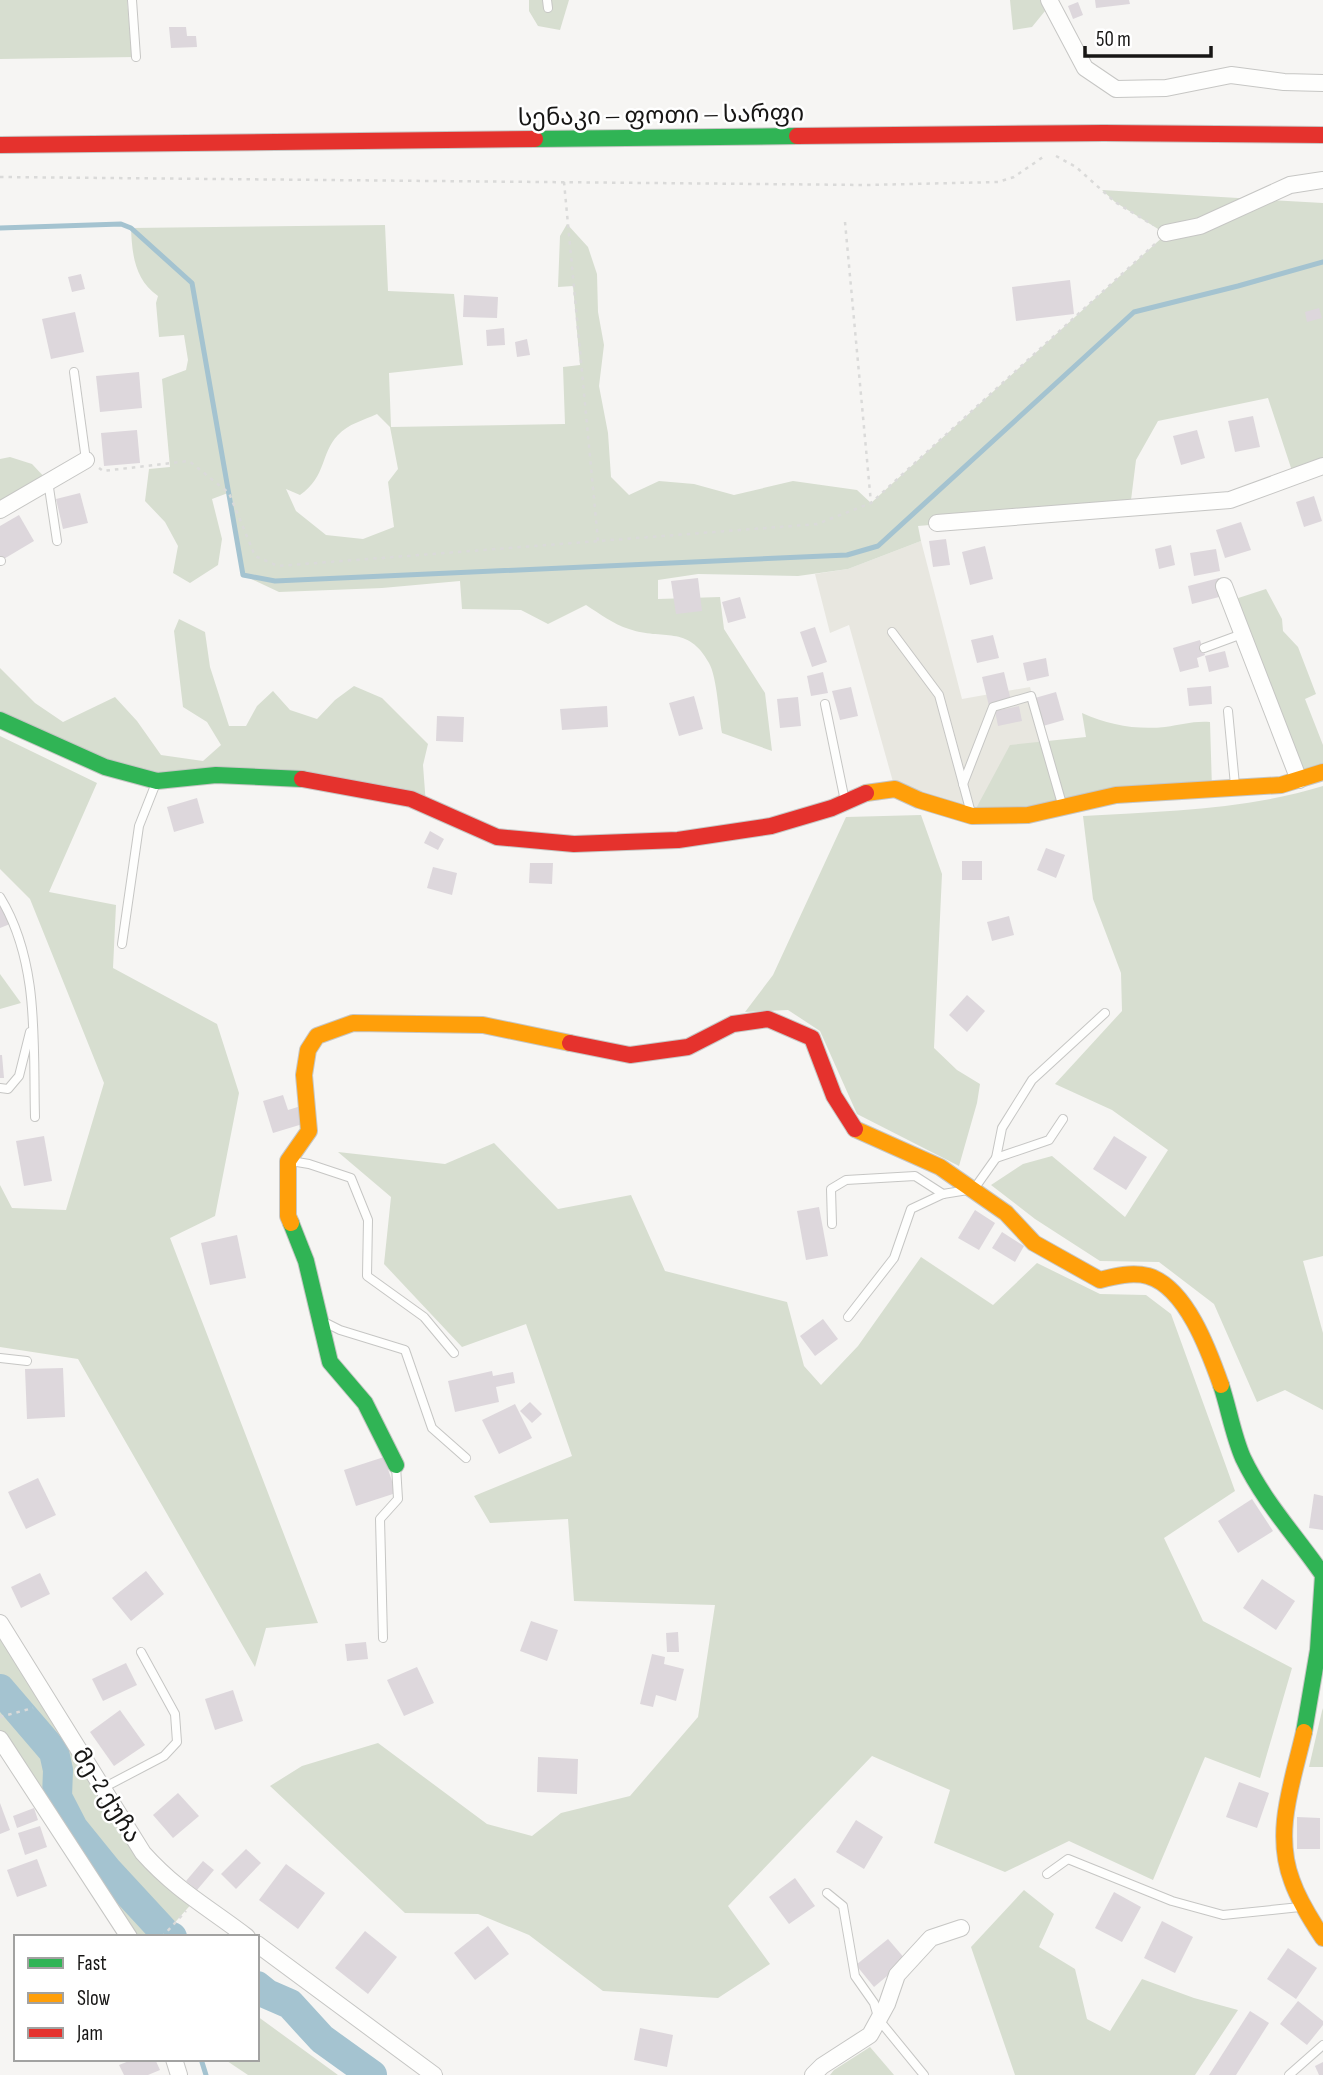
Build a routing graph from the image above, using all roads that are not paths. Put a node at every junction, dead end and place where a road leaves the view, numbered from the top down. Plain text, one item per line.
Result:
1 (132, 0) edge
2 (1049, 0) edge
3 (136, 57) dead end
4 (1323, 83) edge
5 (1323, 135) edge
6 (0, 145) edge
7 (1323, 180) edge
8 (1166, 233) road end
9 (74, 372) dead end
10 (86, 460) joint
11 (1323, 466) edge
12 (48, 481) junction
13 (0, 510) edge
14 (937, 523) dead end
15 (57, 541) dead end
16 (1224, 586) dead end
17 (892, 632) dead end
18 (1242, 634) junction
19 (1204, 648) dead end
20 (825, 704) dead end
21 (1228, 711) dead end
22 (0, 720) edge
23 (1323, 772) edge
24 (157, 780) junction
25 (1299, 780) junction
26 (963, 784) junction
27 (1236, 788) junction
28 (845, 802) junction
29 (1063, 807) junction
30 (972, 816) junction
31 (0, 897) edge
32 (122, 944) dead end
33 (1105, 1013) dead end
34 (33, 1020) junction
35 (0, 1088) edge
36 (36, 1117) dead end
37 (1063, 1119) dead end
38 (996, 1158) junction
39 (288, 1161) junction
40 (974, 1189) junction
41 (943, 1195) junction
42 (832, 1224) dead end
43 (848, 1317) dead end
44 (320, 1320) junction
45 (454, 1353) dead end
46 (0, 1358) edge
47 (27, 1361) dead end
48 (466, 1458) dead end
49 (396, 1465) joint
50 (1323, 1575) edge
51 (0, 1623) edge
52 (383, 1638) dead end
53 (141, 1653) dead end
54 (0, 1740) edge
55 (103, 1788) junction
56 (1047, 1874) dead end
57 (827, 1894) dead end
58 (1303, 1907) junction
59 (961, 1928) dead end
60 (128, 1935) edge
61 (244, 1935) edge
62 (1323, 1938) edge
63 (259, 1945) edge
64 (879, 2020) junction
65 (1323, 2045) edge
66 (434, 2075) edge
67 (813, 2075) edge
68 (924, 2075) edge
69 (1289, 2075) edge

1 - 3 lane
2 - 4 street
5 - 6 main road, სენაკი — ფოთი — სარფი
7 - 8 street
9 - 10 lane
10 - 12 street
11 - 14 street
12 - 13 street
12 - 15 lane
16 - 18 street
17 - 26 lane
18 - 19 lane
18 - 25 street
20 - 28 lane
21 - 27 lane
22 - 24 main road
23 - 25 main road
24 - 28 main road
24 - 32 lane
25 - 27 main road
26 - 29 lane
26 - 30 lane
27 - 29 main road
28 - 30 main road
29 - 30 main road
31 - 34 lane
33 - 38 lane
34 - 35 lane
34 - 36 lane
37 - 38 lane
38 - 40 lane
39 - 40 main road
39 - 44 main road
39 - 45 lane
40 - 41 lane
40 - 50 main road
41 - 42 lane
41 - 43 lane
44 - 48 lane
44 - 49 main road
46 - 47 lane
49 - 52 lane
50 - 58 main road
51 - 55 street, მე-2 ქუჩა
53 - 55 lane
54 - 60 street
55 - 61 street, მე-2 ქუჩა
56 - 58 lane
57 - 64 lane
58 - 62 main road
59 - 64 street
63 - 66 street
64 - 67 street
64 - 68 lane
65 - 69 lane

